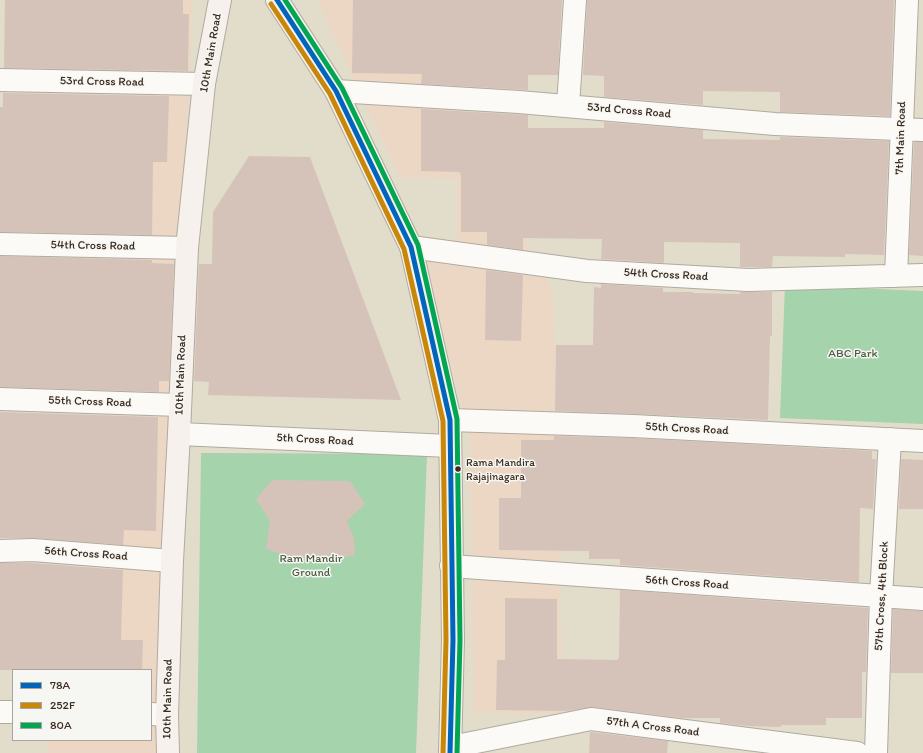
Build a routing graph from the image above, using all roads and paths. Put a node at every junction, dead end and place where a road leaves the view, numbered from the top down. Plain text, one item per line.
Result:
1 (220, 0) edge
2 (277, 0) edge
3 (575, 0) edge
4 (907, 0) edge
5 (0, 80) edge
6 (204, 84) junction
7 (336, 91) junction
8 (568, 106) junction
9 (912, 130) edge
10 (0, 244) edge
11 (411, 247) junction
12 (187, 248) junction
13 (923, 275) edge
14 (896, 276) junction
15 (0, 399) edge
16 (180, 405) junction
17 (450, 420) junction
18 (179, 434) junction
19 (890, 439) junction
20 (923, 441) edge
21 (450, 446) junction
22 (0, 551) edge
23 (172, 561) junction
24 (451, 566) junction
25 (881, 596) junction
26 (923, 599) edge
27 (0, 712) edge
28 (12, 712) edge
29 (159, 714) edge
30 (456, 751) edge
31 (168, 753) edge
32 (857, 753) edge
33 (876, 753) edge

1 - 6 street, 10th Main Road
2 - 7 street
3 - 8 street
4 - 9 street, 7th Main Road
5 - 6 street, 53rd Cross Road
6 - 12 street, 10th Main Road
7 - 8 street, 53rd Cross Road
7 - 11 street
8 - 9 street, 53rd Cross Road
9 - 14 street, 7th Main Road
10 - 12 street, 54th Cross Road
11 - 14 street, 54th Cross Road
11 - 17 street
12 - 16 street, 10th Main Road
13 - 14 street, 54th Cross Road
15 - 16 street, 55th Cross Road
16 - 18 street, 10th Main Road
17 - 19 street, 55th Cross Road
17 - 21 street
18 - 21 street, 5th Cross Road
18 - 23 street, 10th Main Road
19 - 20 street, 55th Cross Road
19 - 25 street, 57th Cross, 4th Block
21 - 24 street
22 - 23 street, 56th Cross Road
23 - 29 street, 10th Main Road
24 - 25 street, 56th Cross Road
24 - 30 street
25 - 26 street, 56th Cross Road
25 - 33 street, 57th Cross, 4th Block
27 - 28 street
29 - 31 street, 10th Main Road
30 - 32 street, 57th A Cross Road

